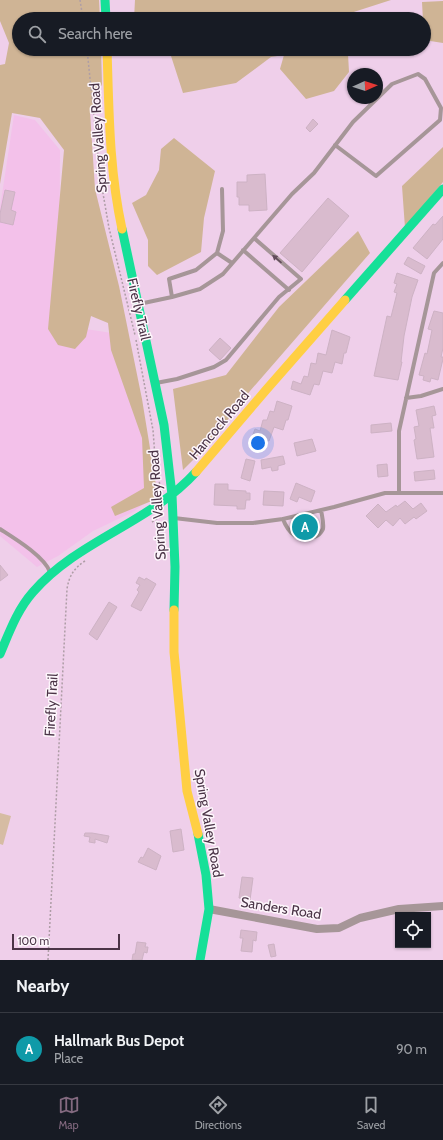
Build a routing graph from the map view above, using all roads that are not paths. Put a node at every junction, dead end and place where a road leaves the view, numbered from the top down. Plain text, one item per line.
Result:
1 (105, 0) edge
2 (106, 12) edge
3 (107, 56) edge
4 (335, 145) junction
5 (222, 189) dead end
6 (443, 189) edge
7 (254, 238) junction
8 (243, 250) junction
9 (217, 253) junction
10 (232, 263) junction
11 (443, 263) edge
12 (289, 290) junction
13 (172, 297) junction
14 (139, 304) junction
15 (156, 384) junction
16 (443, 389) edge
17 (406, 398) junction
18 (399, 492) junction
19 (443, 492) edge
20 (172, 495) junction
21 (321, 510) junction
22 (149, 512) junction
23 (283, 519) junction
24 (174, 521) junction
25 (0, 529) edge
26 (51, 575) junction
27 (0, 654) edge
28 (443, 906) edge
29 (208, 909) junction
30 (200, 960) edge

1 - 2 street
3 - 14 street, Spring Valley Road
4 - 4 lane
4 - 7 lane
5 - 9 lane
6 - 20 street, Hancock Road
7 - 8 lane
12 -> 7 lane
8 - 10 lane
8 - 12 lane
9 - 10 lane
9 - 13 lane
10 - 13 lane
11 - 17 lane
12 - 15 lane
13 - 14 lane
14 - 15 street, Spring Valley Road
15 - 20 street, Spring Valley Road
16 - 17 lane
17 - 18 lane
18 - 19 lane
18 - 21 lane
20 - 22 street, Hancock Road
20 - 24 street, Spring Valley Road
21 - 23 lane
21 - 23 lane
22 - 24 street
22 - 26 street, Hancock Road
23 - 24 lane
24 - 29 street, Spring Valley Road
25 - 26 lane
26 - 27 street, Hancock Road
28 - 29 street, Sanders Road
29 - 30 street, Spring Valley Road

